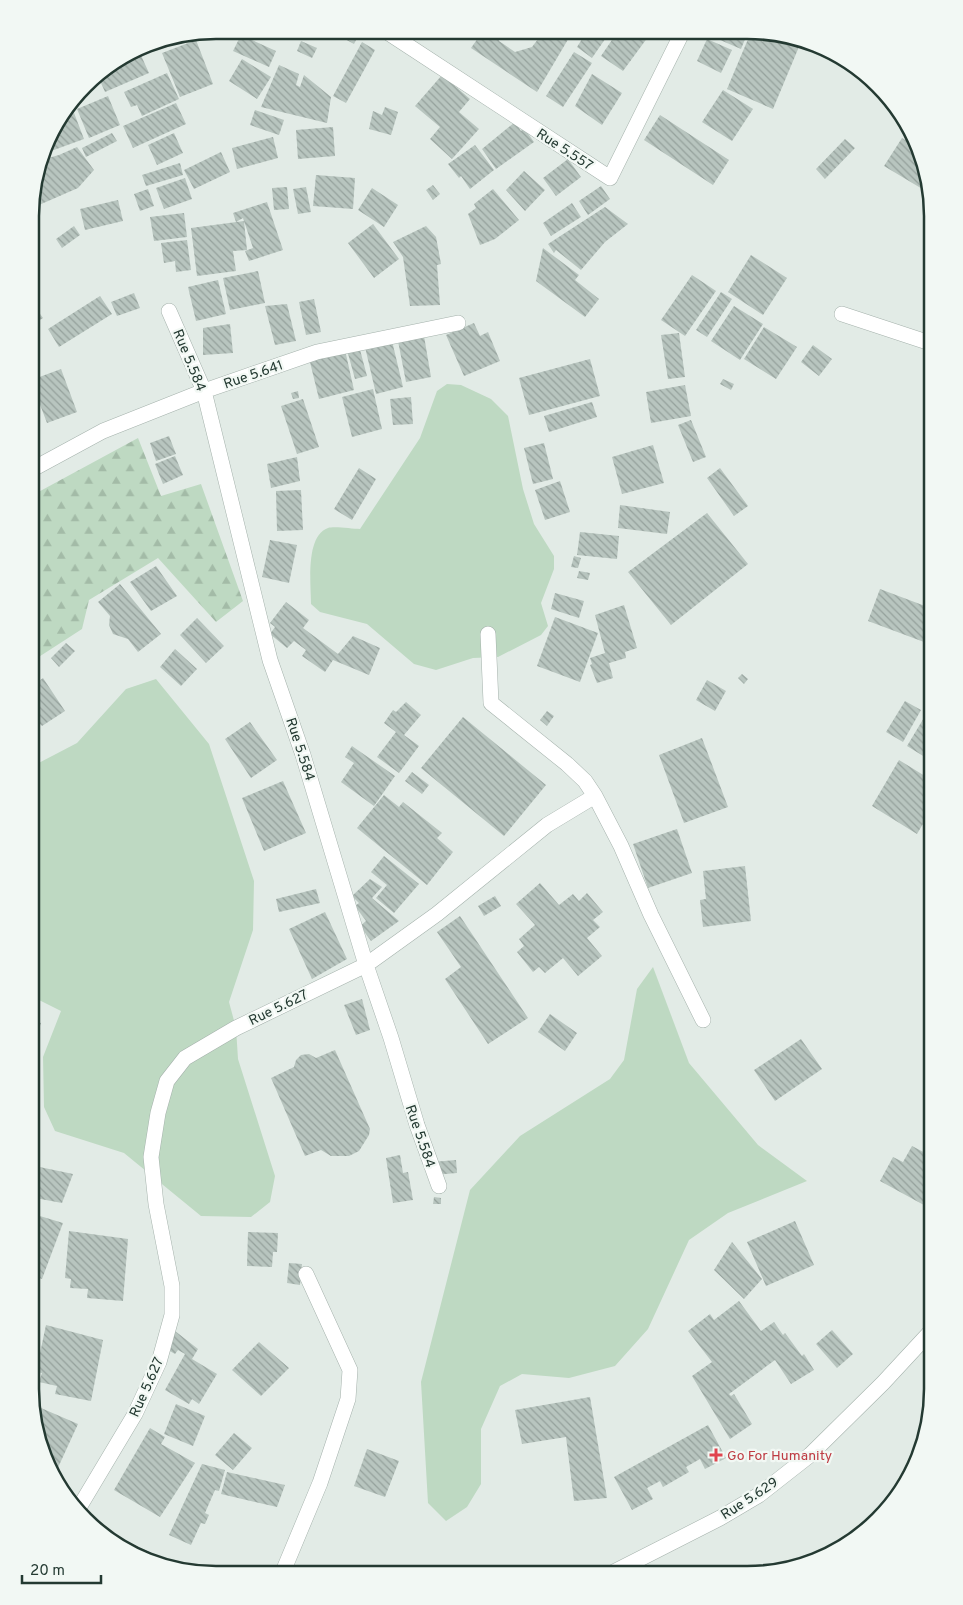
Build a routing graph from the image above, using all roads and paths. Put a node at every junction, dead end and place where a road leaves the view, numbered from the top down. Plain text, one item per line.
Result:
1 (398, 39) edge
2 (679, 39) edge
3 (170, 311) dead end
4 (842, 314) dead end
5 (458, 323) dead end
6 (924, 341) edge
7 (204, 391) junction
8 (39, 466) edge
9 (488, 634) dead end
10 (595, 796) junction
11 (366, 965) junction
12 (703, 1020) dead end
13 (439, 1186) dead end
14 (306, 1274) dead end
15 (924, 1339) edge
16 (81, 1504) edge
17 (285, 1566) edge
18 (626, 1566) edge

1 - 2 street, Rue 5.557
3 - 7 street, Rue 5.584
4 - 6 street
5 - 7 street, Rue 5.641
7 - 8 street, Rue 5.641
7 - 11 street, Rue 5.584
9 - 10 street
10 - 11 street, Rue 5.627
10 - 12 street
11 - 13 street, Rue 5.584
11 - 16 street, Rue 5.627
14 - 17 street
15 - 18 street, Rue 5.629

